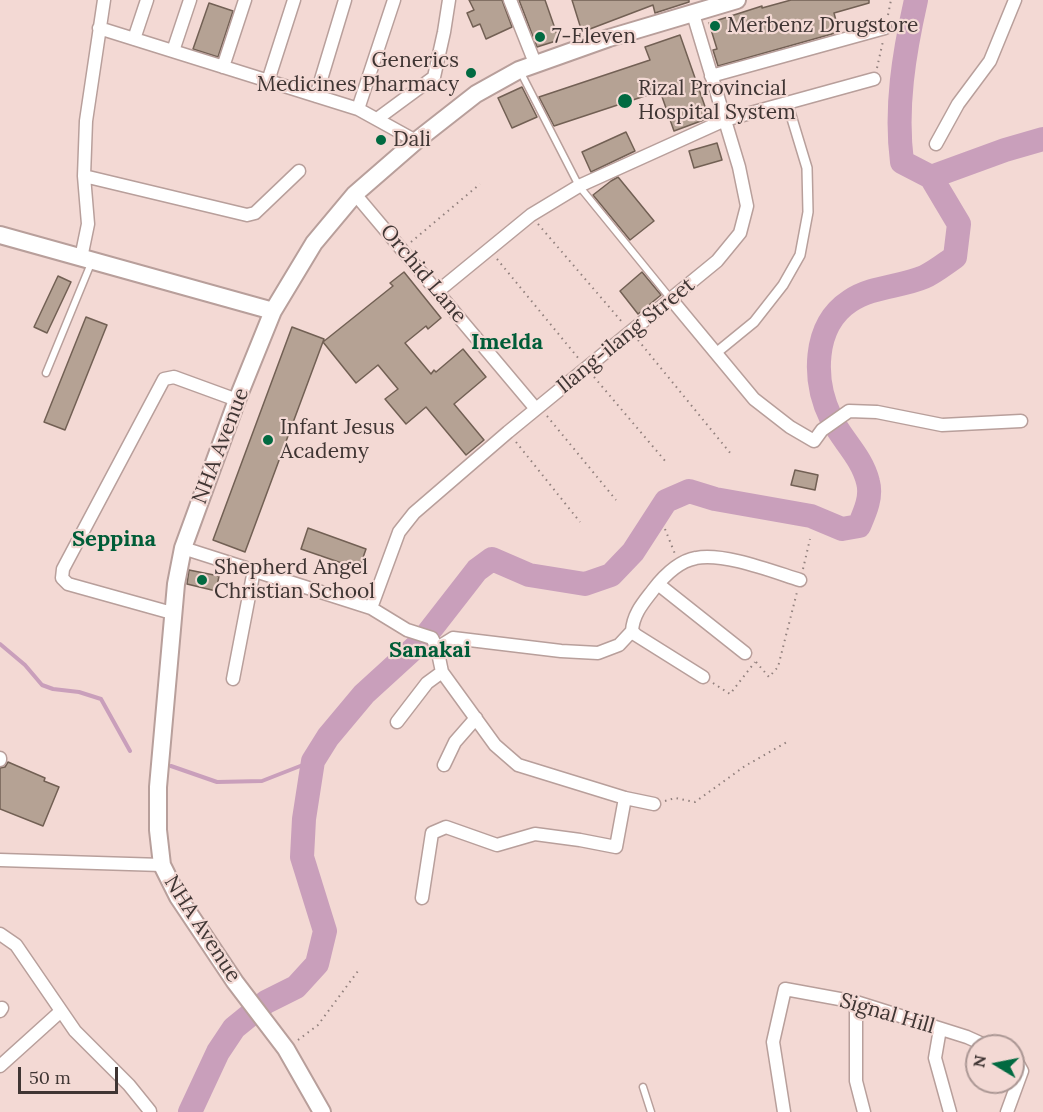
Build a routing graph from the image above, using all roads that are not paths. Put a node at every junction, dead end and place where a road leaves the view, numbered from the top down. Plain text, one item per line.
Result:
1 (104, 0) edge
2 (147, 0) edge
3 (190, 0) edge
4 (245, 0) edge
5 (294, 0) edge
6 (345, 0) edge
7 (394, 0) edge
8 (448, 0) edge
9 (510, 0) edge
10 (1015, 0) edge
11 (733, 1) edge
12 (693, 14) junction
13 (99, 28) junction
14 (885, 28) dead end
15 (134, 39) junction
16 (173, 51) junction
17 (536, 63) junction
18 (223, 67) junction
19 (519, 70) junction
20 (711, 76) junction
21 (874, 79) dead end
22 (268, 81) junction
23 (316, 96) junction
24 (787, 102) junction
25 (358, 109) junction
26 (377, 118) junction
27 (725, 120) junction
28 (416, 141) junction
29 (936, 144) dead end
30 (299, 171) dead end
31 (84, 176) junction
32 (579, 186) junction
33 (355, 194) junction
34 (0, 235) edge
35 (86, 259) junction
36 (437, 292) junction
37 (671, 299) junction
38 (273, 312) junction
39 (716, 353) junction
40 (46, 373) dead end
41 (237, 400) junction
42 (538, 408) junction
43 (1021, 421) dead end
44 (183, 548) junction
45 (254, 570) junction
46 (800, 580) dead end
47 (658, 584) junction
48 (371, 608) junction
49 (172, 613) junction
50 (632, 631) junction
51 (434, 643) junction
52 (746, 653) road end
53 (442, 672) junction
54 (703, 677) road end
55 (233, 679) dead end
56 (476, 718) junction
57 (398, 722) dead end
58 (444, 765) dead end
59 (625, 798) junction
60 (654, 804) road end
61 (0, 860) edge
62 (162, 865) junction
63 (422, 898) dead end
64 (0, 934) edge
65 (856, 1002) junction
66 (61, 1011) junction
67 (940, 1029) junction
68 (965, 1038) edge
69 (0, 1066) edge
70 (643, 1087) dead end
71 (1014, 1094) edge
72 (150, 1111) edge
73 (322, 1112) edge
74 (651, 1112) edge
75 (784, 1112) edge
76 (864, 1112) edge
77 (950, 1112) edge
78 (1007, 1112) edge

1 - 13 street
2 - 15 street
3 - 16 street
4 - 18 street
5 - 22 street
6 - 23 street
7 - 25 street
8 - 26 street
9 - 17 street
10 - 29 street
11 - 12 street, NHA Avenue
12 - 17 street, NHA Avenue
12 - 20 street, Ilang-ilang Street
13 - 15 street
13 - 31 street
14 - 20 street
15 - 16 street
16 - 18 street
17 - 19 street, NHA Avenue
18 - 22 street
19 - 28 street, NHA Avenue
19 - 32 lane
20 - 27 street, Ilang-ilang Street
21 - 24 street
22 - 23 street
23 - 25 street
24 - 27 street
24 - 39 street
25 - 26 street
26 - 28 street
27 - 32 street
27 - 37 street, Ilang-ilang Street
28 - 33 street, NHA Avenue
30 - 31 street
31 - 35 street
32 - 36 street
32 - 37 lane
33 - 36 street, Orchid Lane
33 - 38 street, NHA Avenue
34 - 35 street
35 - 38 street
35 - 40 lane
36 - 42 street, Orchid Lane
37 - 39 street
37 - 42 street, Ilang-ilang Street
38 - 41 street, NHA Avenue
39 - 43 street
41 - 44 street, NHA Avenue
41 - 49 street
42 - 48 street, Ilang-ilang Street
44 - 45 street
44 - 49 street, NHA Avenue
45 - 48 street
45 - 55 street
46 - 47 street
47 - 50 street
47 - 52 street
48 - 51 street
49 - 62 street, NHA Avenue
50 - 51 street
50 - 54 street
51 - 53 street
53 - 56 street
53 - 57 street
56 - 58 street
56 - 59 street
59 - 60 street
59 - 63 street
61 - 62 street
62 - 73 street, NHA Avenue
64 - 66 street
65 - 67 street, Signal Hill
65 - 75 street, Signal Hill
65 - 76 street
66 - 69 street
66 - 72 street
67 - 68 street, Signal Hill
67 - 77 street
70 - 74 lane
71 - 78 street

